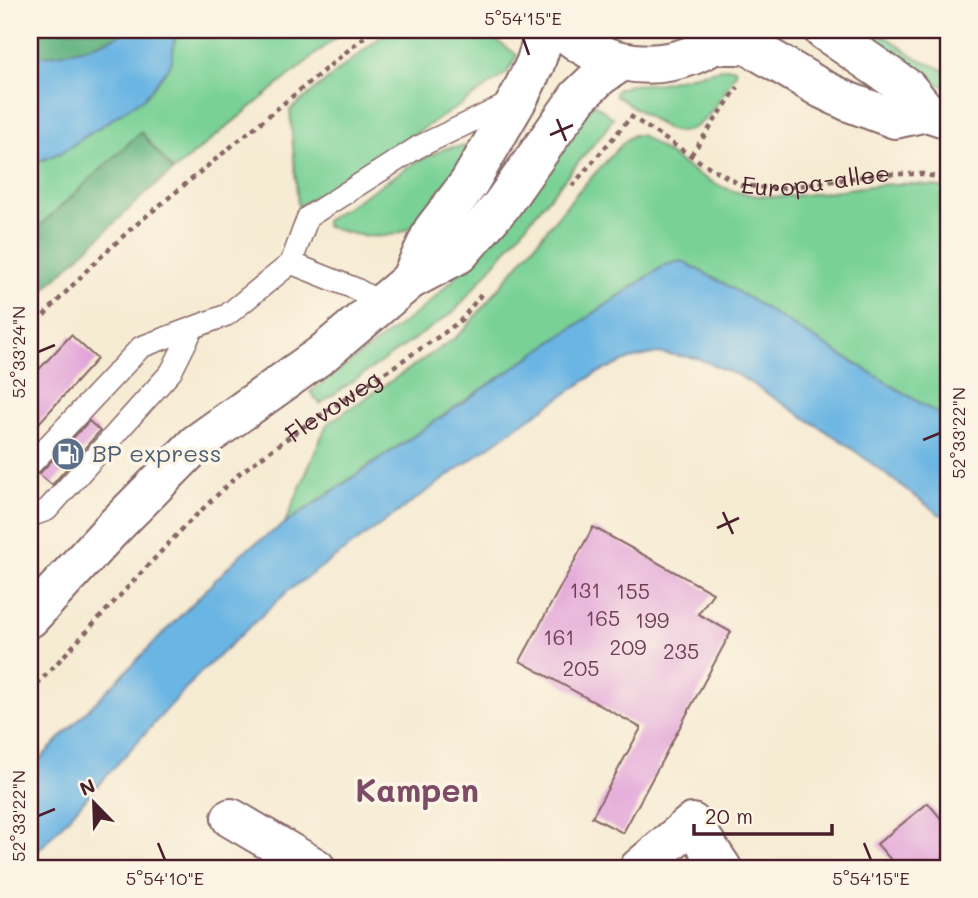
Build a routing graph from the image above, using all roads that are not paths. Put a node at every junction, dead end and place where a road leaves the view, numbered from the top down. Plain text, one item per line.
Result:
1 (546, 30) edge
2 (563, 30) edge
3 (823, 30) edge
4 (723, 38) edge
5 (621, 62) junction
6 (517, 99) junction
7 (938, 116) edge
8 (291, 263) junction
9 (397, 292) junction
10 (193, 328) junction
11 (30, 465) edge
12 (30, 516) edge
13 (30, 618) edge
14 (231, 818) dead end
15 (316, 868) edge
16 (639, 868) edge
17 (722, 868) edge

1 - 6 main road, Flevoweg
2 - 5 main road
3 - 7 main road
4 - 5 main road
4 - 7 main road
5 - 9 main road, Flevoweg
6 - 8 lane
6 - 9 main road, Flevoweg
8 - 9 lane
8 - 10 lane
9 - 13 main road, Flevoweg
10 - 11 lane
10 - 12 lane
14 - 15 main road
16 - 17 main road

